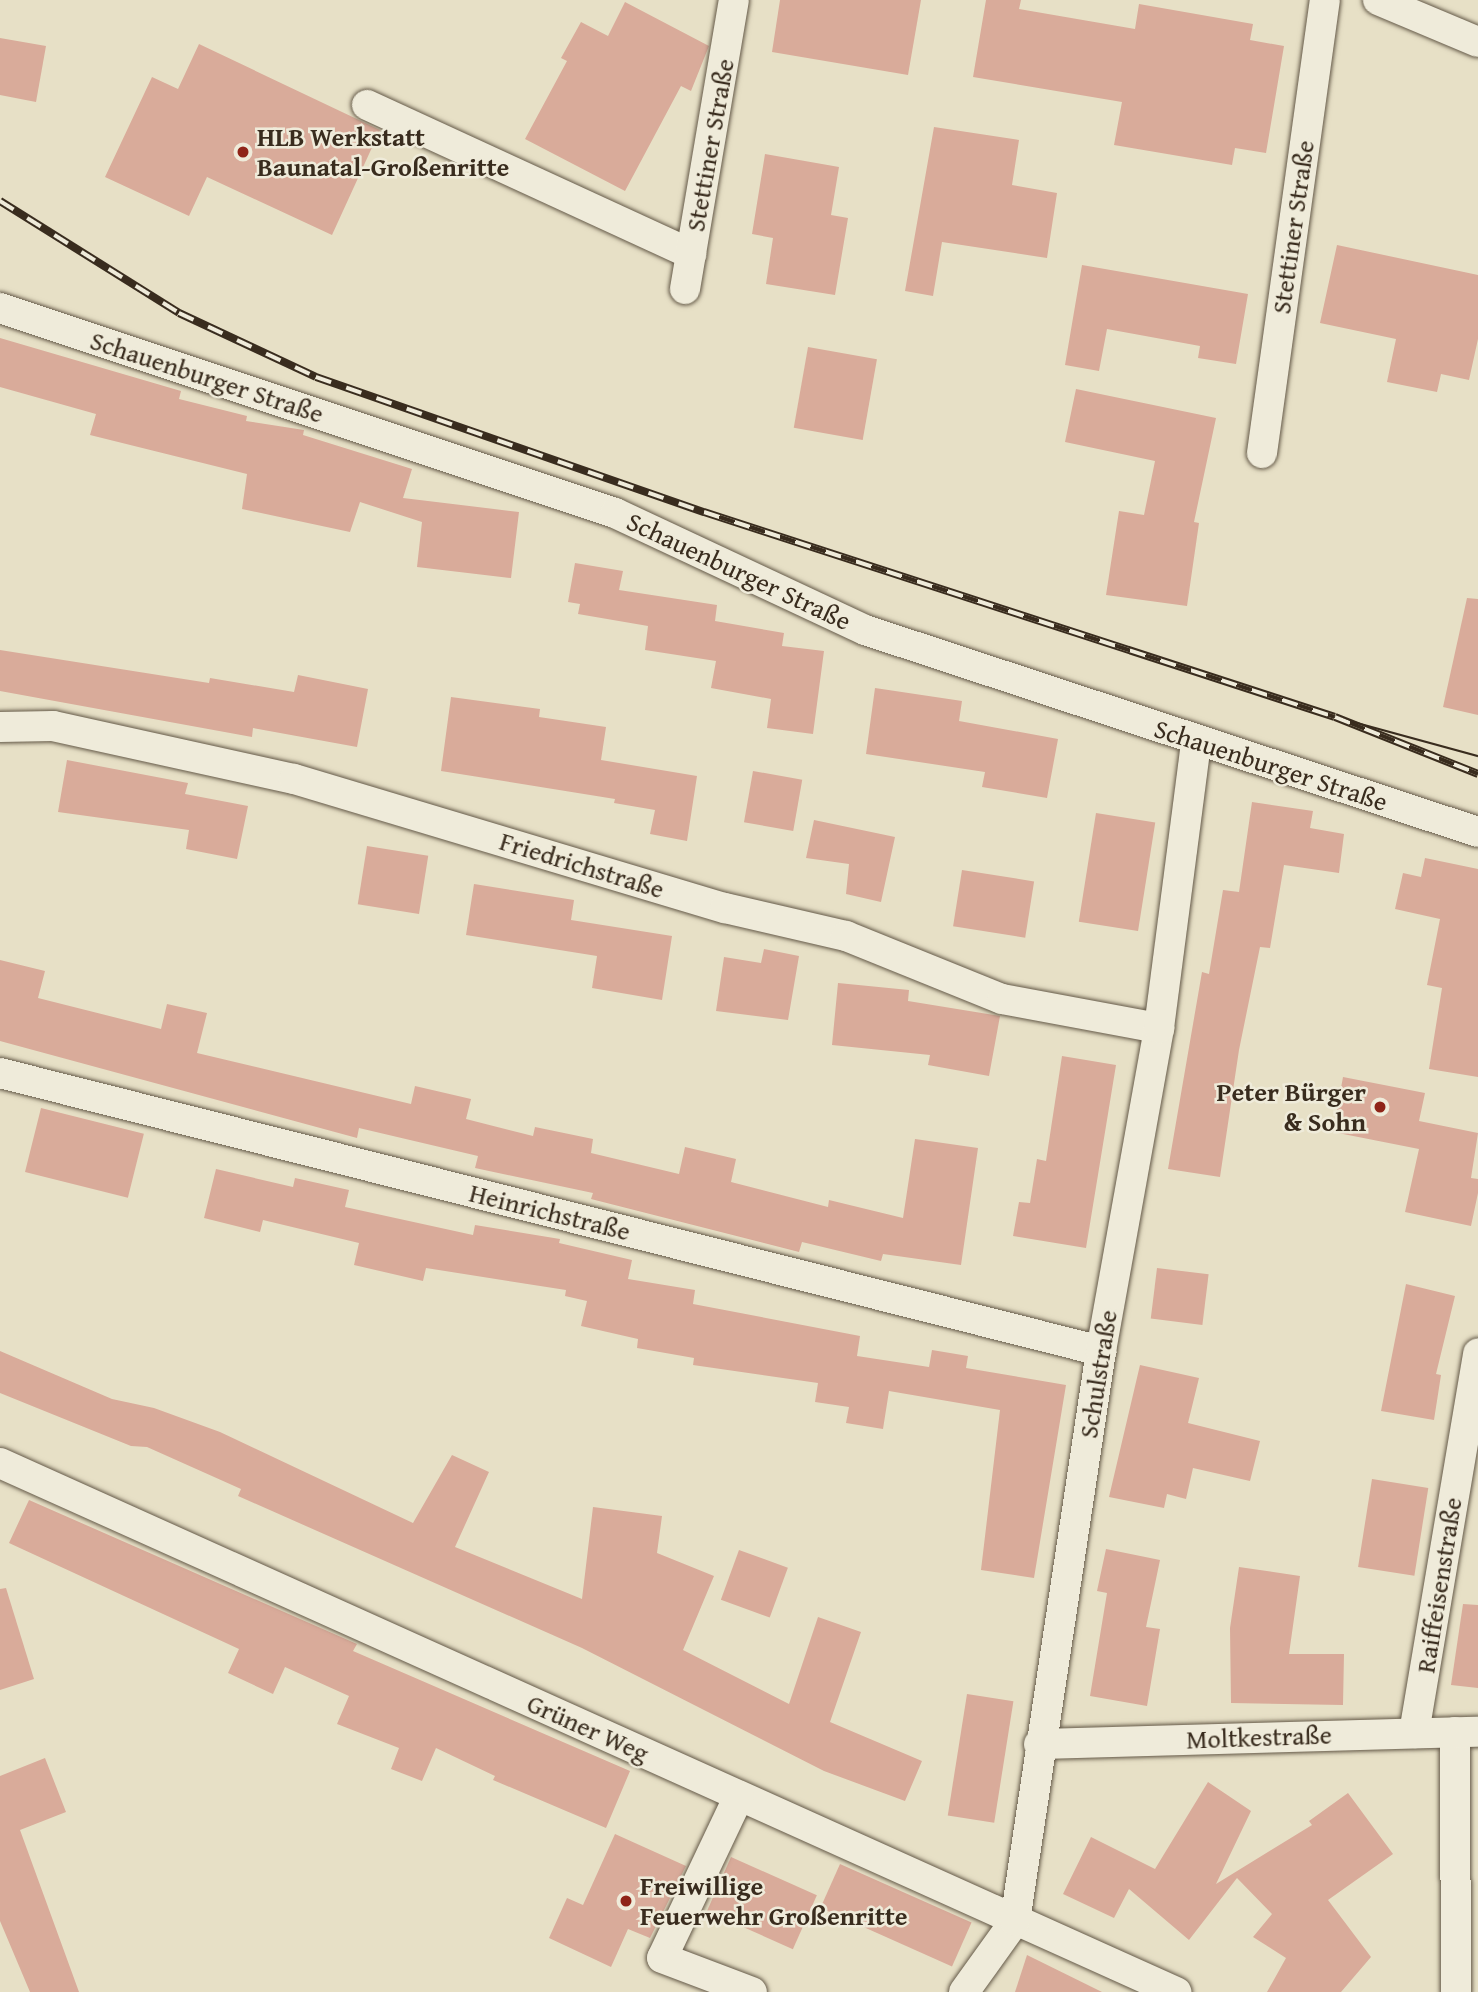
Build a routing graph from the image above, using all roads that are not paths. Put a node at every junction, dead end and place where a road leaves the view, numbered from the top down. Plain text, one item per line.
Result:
1 (734, 0) edge
2 (1325, 0) edge
3 (1378, 0) edge
4 (1478, 42) edge
5 (367, 105) dead end
6 (691, 254) junction
7 (685, 289) dead end
8 (0, 309) edge
9 (1262, 453) dead end
10 (0, 727) edge
11 (1196, 742) junction
12 (1478, 832) edge
13 (1159, 1028) junction
14 (0, 1073) edge
15 (1101, 1351) junction
16 (1478, 1353) edge
17 (0, 1463) edge
18 (1466, 1732) edge
19 (1415, 1733) junction
20 (1039, 1744) junction
21 (739, 1796) junction
22 (1015, 1921) junction
23 (752, 1992) edge
24 (964, 1992) edge
25 (1176, 1992) edge
26 (1456, 1992) edge

1 - 6 street, Stettiner Straße
2 - 9 street, Stettiner Straße
3 - 4 street
5 - 6 street
6 - 7 street, Stettiner Straße
8 - 11 street, Schauenburger Straße
10 - 13 street, Friedrichstraße
11 - 12 street, Schauenburger Straße
11 - 13 street, Schulstraße
13 - 15 street, Schulstraße
14 - 15 street, Heinrichstraße
15 - 20 street, Schulstraße
16 - 19 street, Raiffeisenstraße
17 - 21 street, Grüner Weg
18 - 19 street, Moltkestraße
18 - 26 street
19 - 20 street, Moltkestraße
20 - 22 street, Schulstraße
21 - 22 street, Grüner Weg
21 - 23 street
22 - 24 street, Schulstraße
22 - 25 street, Grüner Weg

